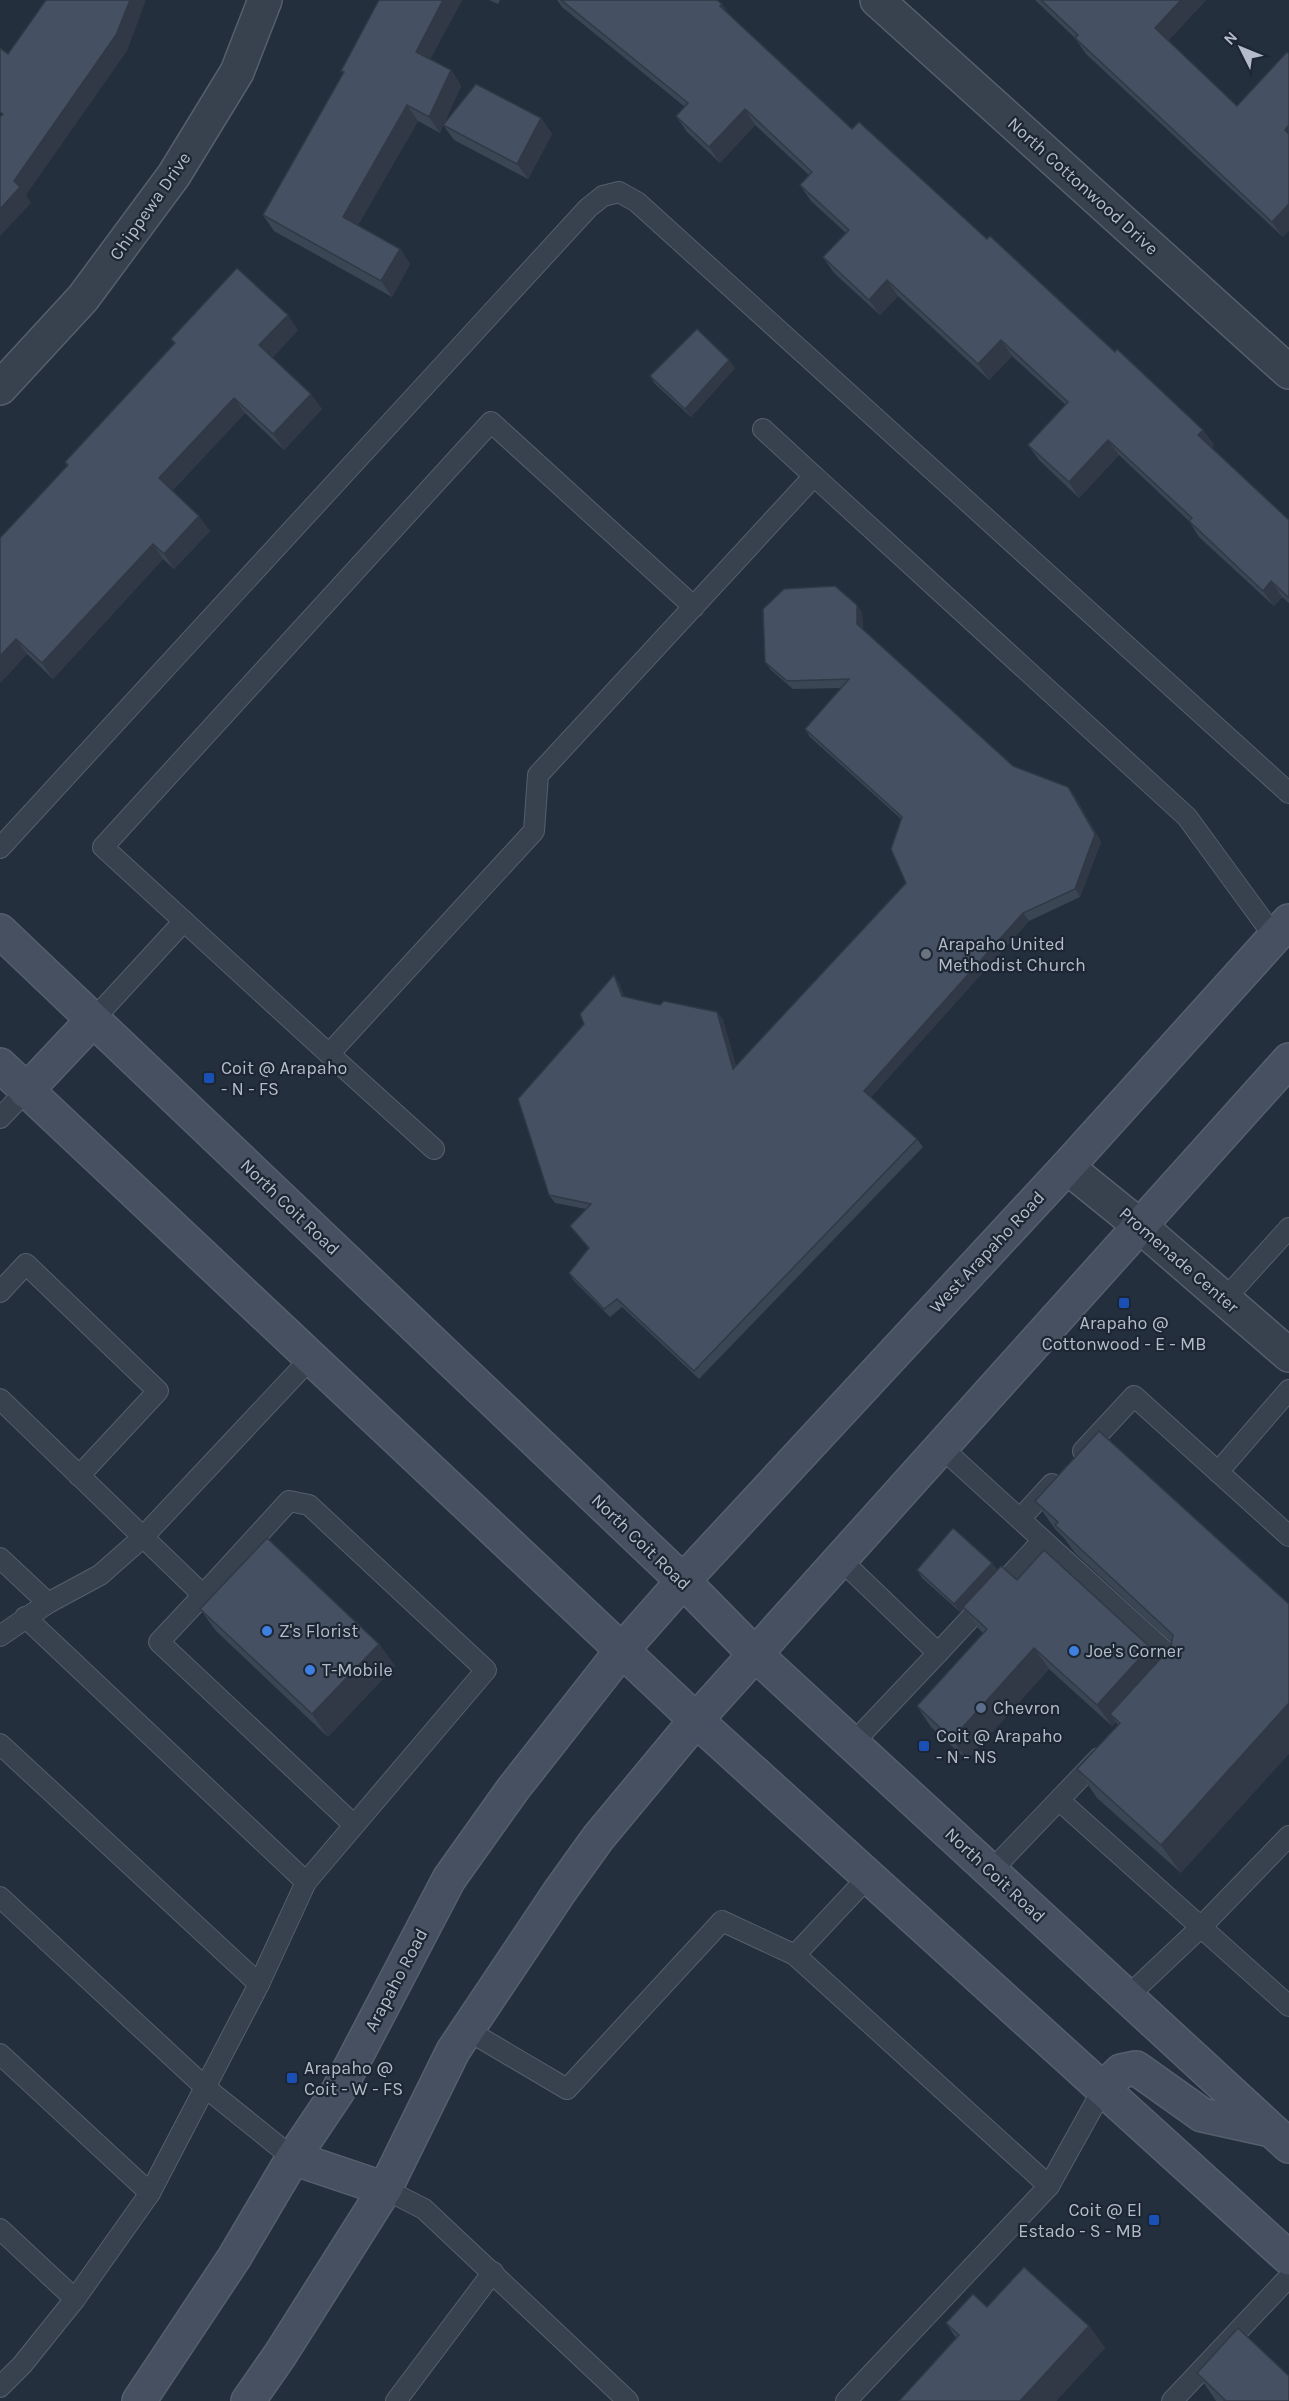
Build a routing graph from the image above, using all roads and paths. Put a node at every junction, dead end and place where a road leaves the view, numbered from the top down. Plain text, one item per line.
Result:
1 (265, 0) edge
2 (877, 0) edge
3 (1289, 372) edge
4 (0, 388) edge
5 (763, 429) dead end
6 (814, 476) junction
7 (694, 607) junction
8 (1289, 793) edge
9 (0, 848) edge
10 (184, 921) junction
11 (1282, 929) edge
12 (0, 931) edge
13 (93, 1020) junction
14 (329, 1054) junction
15 (1289, 1060) edge
16 (0, 1065) edge
17 (26, 1091) junction
18 (0, 1118) edge
19 (434, 1149) dead end
20 (1067, 1167) junction
21 (1140, 1226) junction
22 (1289, 1228) edge
23 (0, 1292) edge
24 (1224, 1299) junction
25 (1289, 1355) edge
26 (311, 1358) junction
27 (1289, 1390) edge
28 (0, 1399) edge
29 (942, 1448) junction
30 (1218, 1472) junction
31 (79, 1476) junction
32 (1020, 1519) junction
33 (1289, 1536) edge
34 (142, 1538) junction
35 (1043, 1540) junction
36 (0, 1557) edge
37 (841, 1560) junction
38 (683, 1581) junction
39 (203, 1595) junction
40 (48, 1603) junction
41 (25, 1617) junction
42 (0, 1636) edge
43 (623, 1649) junction
44 (938, 1653) junction
45 (755, 1654) junction
46 (1167, 1684) edge
47 (696, 1720) junction
48 (1113, 1742) edge
49 (0, 1744) edge
50 (852, 1744) junction
51 (1060, 1801) junction
52 (353, 1824) junction
53 (1289, 1836) edge
54 (991, 1871) junction
55 (869, 1876) junction
56 (306, 1882) junction
57 (0, 1897) edge
58 (1201, 1927) junction
59 (795, 1955) junction
60 (259, 1984) junction
61 (1127, 1996) junction
62 (1289, 2006) edge
63 (467, 2030) junction
64 (0, 2054) edge
65 (206, 2088) junction
66 (1103, 2089) junction
67 (1280, 2138) edge
68 (293, 2158) junction
69 (1049, 2186) junction
70 (385, 2189) junction
71 (150, 2193) junction
72 (0, 2229) edge
73 (1289, 2258) edge
74 (494, 2272) junction
75 (1289, 2277) edge
76 (75, 2300) junction
77 (0, 2387) edge
78 (145, 2399) edge
79 (248, 2401) edge
80 (396, 2401) edge
81 (628, 2401) edge
82 (846, 2401) edge
83 (1172, 2401) edge

1 - 4 street, Chippewa Drive
2 - 3 street, North Cottonwood Drive
5 - 6 lane
6 - 7 lane
6 - 11 lane
7 - 10 lane
7 - 14 lane
8 - 9 lane
10 - 13 lane
10 - 14 lane
11 - 20 main road, West Arapaho Road
12 - 13 main road, North Coit Road
13 - 17 main road
13 - 38 main road, North Coit Road
14 - 19 lane
15 - 21 main road
16 - 17 main road
17 - 18 lane
17 - 26 main road
20 - 21 street, Promenade Center
20 - 38 main road, West Arapaho Road
21 - 24 street, Promenade Center
21 - 29 main road
22 - 24 lane
23 - 31 lane
24 - 25 street, Promenade Center
26 - 34 lane
26 - 43 main road
27 - 30 lane
28 - 31 lane
29 - 32 lane
29 - 37 main road
30 - 32 lane
30 - 33 lane
31 - 34 lane
32 - 35 lane
34 - 39 lane
34 - 40 lane
35 - 44 lane
35 - 46 lane
36 - 40 lane
37 - 44 lane
37 - 45 main road
38 - 43 main road, Arapaho Road
38 - 45 main road, North Coit Road
39 - 52 lane
39 - 52 lane
40 - 41 lane
41 - 42 lane
41 - 56 lane
43 - 47 main road
43 - 68 main road, Arapaho Road
44 - 50 lane
45 - 47 main road
45 - 50 main road, North Coit Road
47 - 55 main road
47 - 63 main road
48 - 51 lane
49 - 60 lane
50 - 54 main road, North Coit Road
51 - 54 lane
51 - 58 lane
52 - 56 lane
53 - 58 lane
54 - 61 main road, North Coit Road
55 - 59 lane
55 - 66 main road
56 - 60 lane
57 - 65 lane
58 - 61 lane
58 - 62 lane
59 - 63 lane
59 - 69 lane
60 - 65 lane
61 - 67 main road, North Coit Road
63 - 70 main road
64 - 71 lane
65 - 68 lane
65 - 71 lane
66 - 67 main road
66 - 69 lane
66 - 73 main road
68 - 70 main road
68 - 78 main road, Arapaho Road
69 - 82 lane
70 - 74 lane
70 - 79 main road
71 - 76 lane
72 - 76 lane
74 - 80 lane
74 - 81 lane
75 - 83 lane
76 - 77 lane

